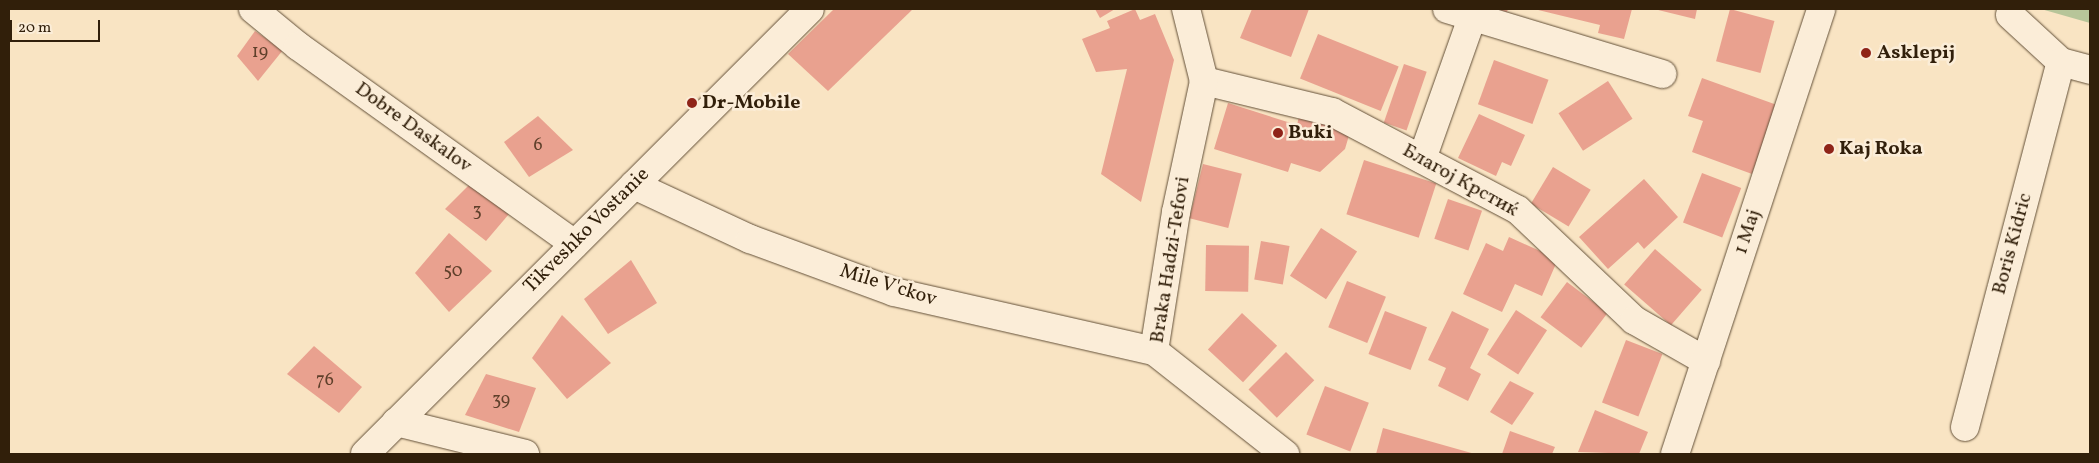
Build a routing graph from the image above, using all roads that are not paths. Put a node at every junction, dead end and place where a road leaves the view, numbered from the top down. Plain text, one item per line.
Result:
1 (253, 9) edge
2 (810, 9) edge
3 (1186, 9) edge
4 (1447, 9) edge
5 (1821, 9) edge
6 (2010, 15) dead end
7 (1472, 18) junction
8 (2061, 62) junction
9 (2090, 70) edge
10 (1662, 74) dead end
11 (1204, 81) junction
12 (1422, 159) junction
13 (634, 184) junction
14 (575, 244) junction
15 (1154, 351) junction
16 (1706, 361) junction
17 (396, 422) junction
18 (1966, 427) dead end
19 (365, 454) edge
20 (525, 454) edge
21 (1285, 454) edge
22 (1675, 454) edge

1 - 14 street, Dobre Daskalov
2 - 13 street, Tikveshko Vostanie
3 - 11 street, Braka Hadzi-Tefovi
4 - 7 street
5 - 16 street, 1 Maj
6 - 8 street
7 - 10 street
7 - 12 street
8 - 9 street
8 - 18 street, Boris Kidric
11 - 12 street, Благој Крстиќ
11 - 15 street, Braka Hadzi-Tefovi
12 - 16 street, Благој Крстиќ
13 - 14 street, Tikveshko Vostanie
13 - 15 street, Mile V'ckov
14 - 17 street, Tikveshko Vostanie
15 - 21 street, Braka Hadzi-Tefovi
16 - 22 street, 1 Maj
17 - 19 street, Tikveshko Vostanie
17 - 20 street

